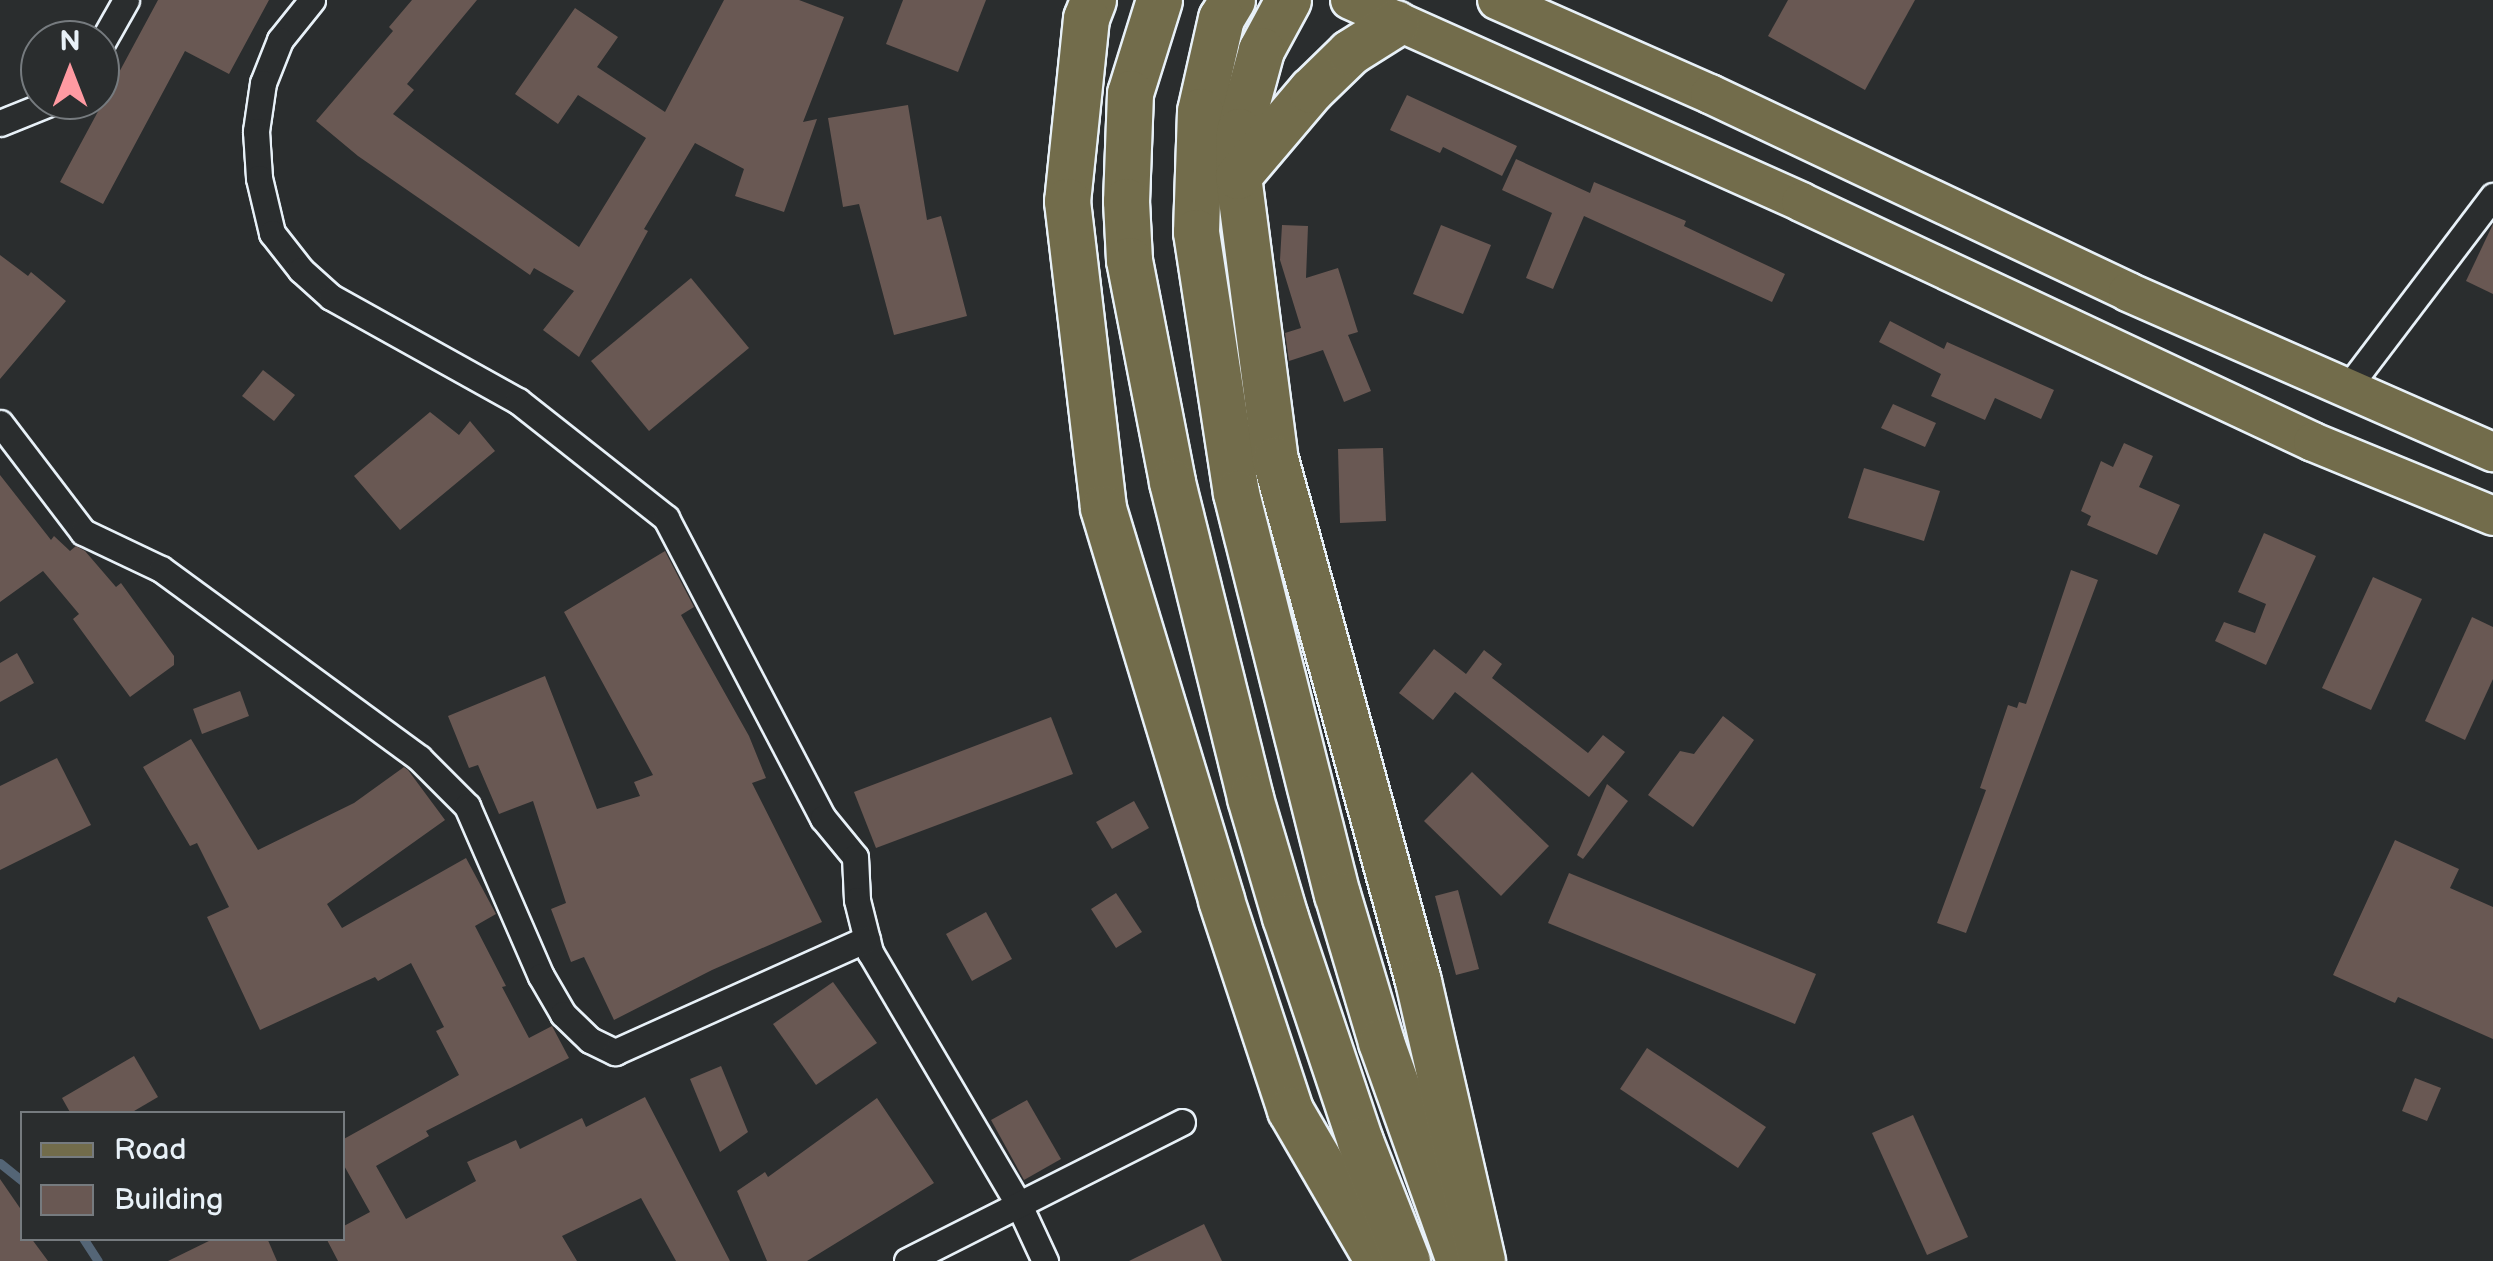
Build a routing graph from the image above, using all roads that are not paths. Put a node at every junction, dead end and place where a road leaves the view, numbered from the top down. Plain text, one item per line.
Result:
1 (312, 0) edge
2 (1160, 0) edge
3 (1232, 0) edge
4 (1288, 0) edge
5 (1350, 0) edge
6 (1497, 0) edge
7 (1087, 6) edge
8 (1396, 24) junction
9 (1238, 176) junction
10 (2493, 196) edge
11 (2348, 388) junction
12 (0, 422) edge
13 (2493, 452) edge
14 (2493, 516) edge
15 (867, 939) junction
16 (1182, 1122) dead end
17 (1018, 1205) junction
18 (907, 1261) edge
19 (1045, 1261) edge
20 (1378, 1261) edge
21 (1407, 1261) edge
22 (1459, 1261) edge
23 (1482, 1261) edge

1 - 15 street
2 - 21 highway
3 - 22 highway
4 - 9 highway
5 - 8 main road
6 - 11 main road
7 - 20 highway
8 - 9 highway
8 - 14 main road
9 - 23 highway
10 - 11 street
11 - 13 main road
12 - 15 street
15 - 17 street
16 - 17 street
17 - 18 street
17 - 19 street

